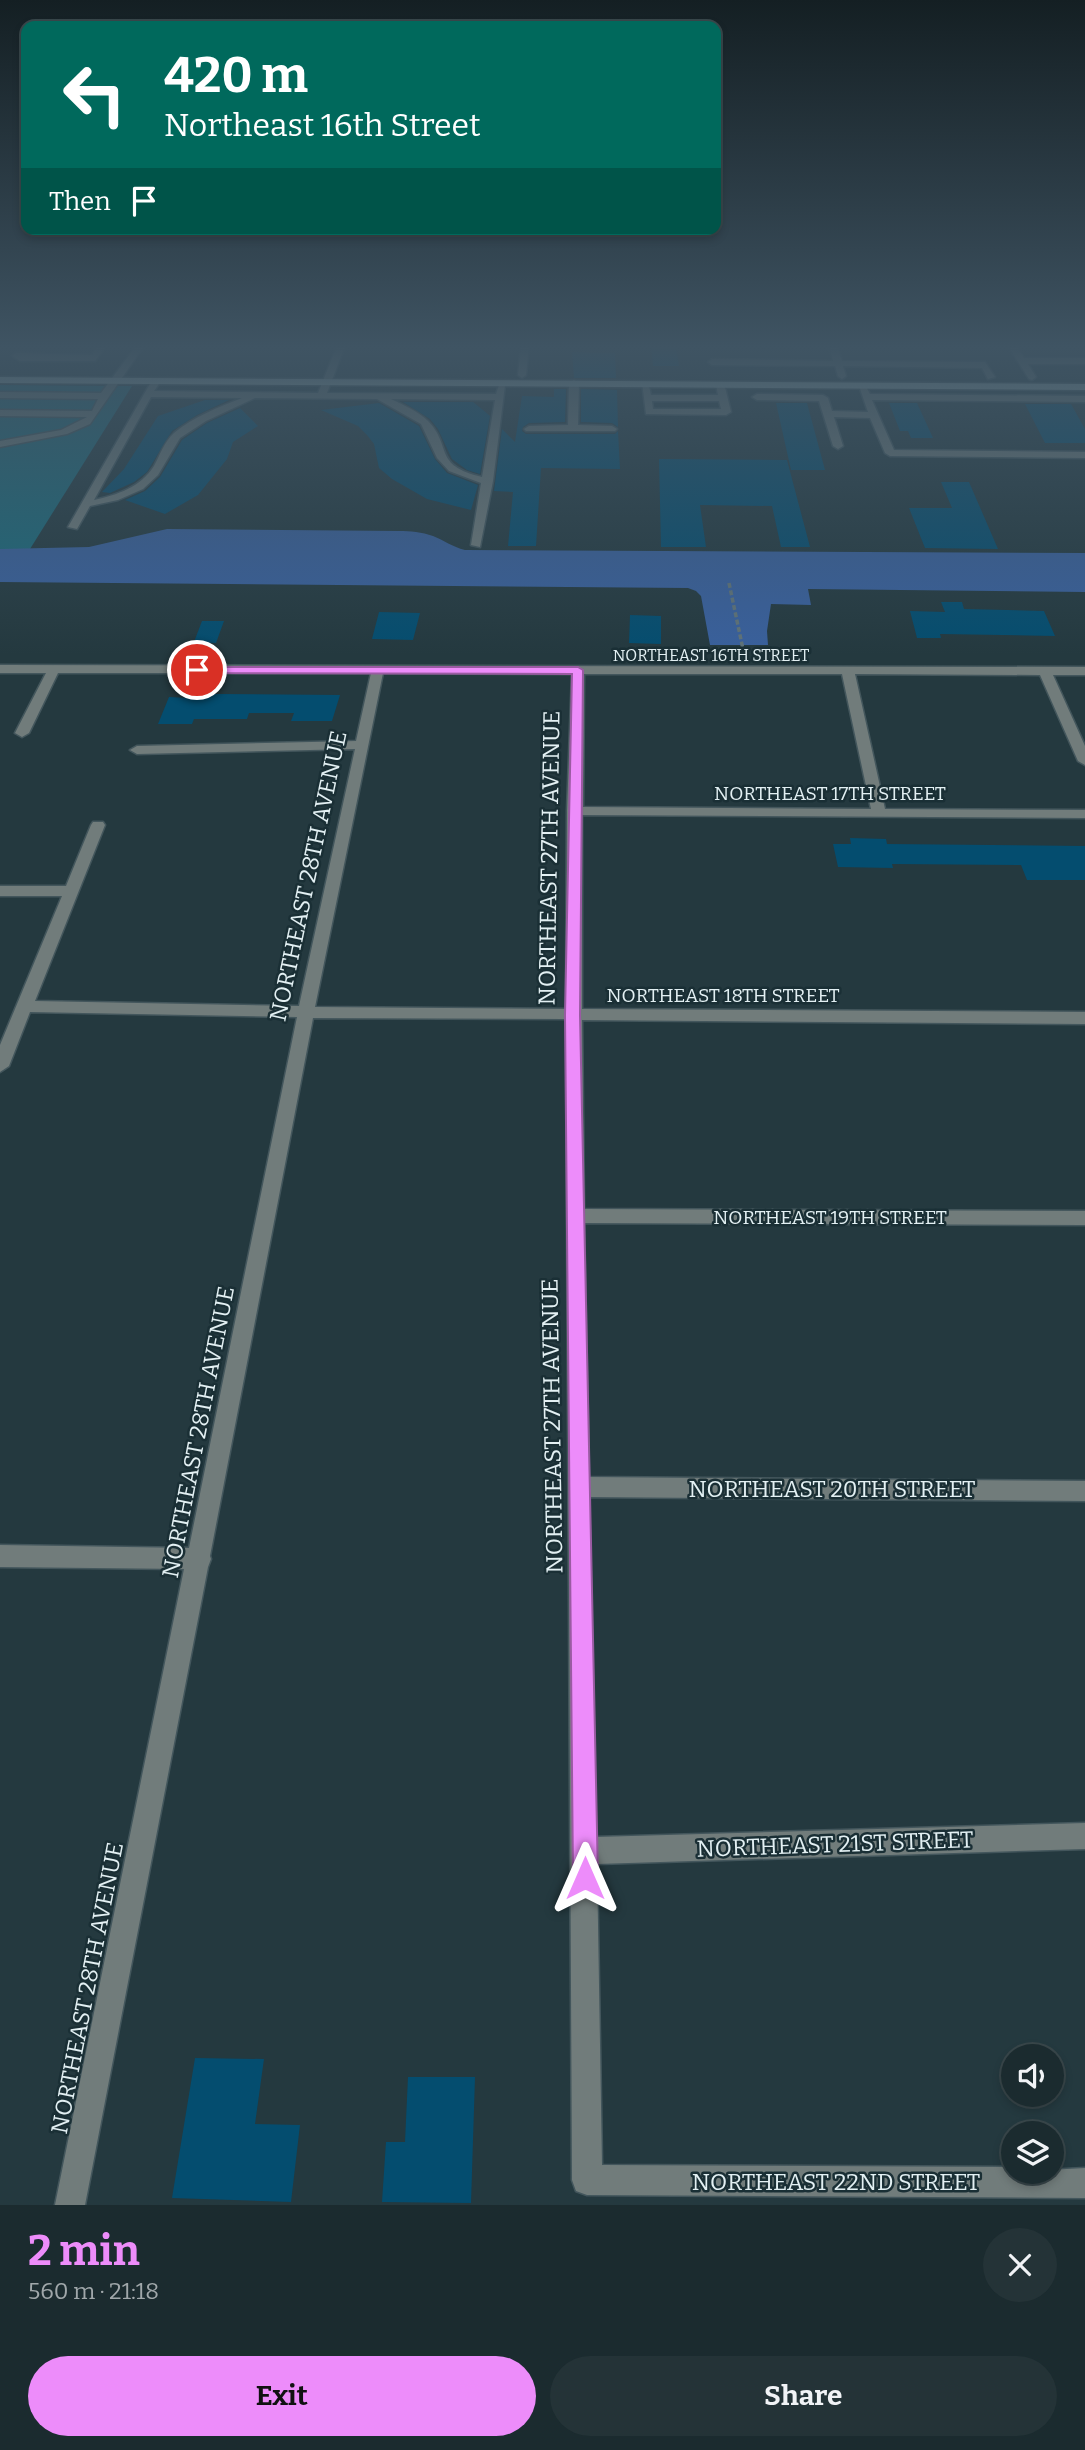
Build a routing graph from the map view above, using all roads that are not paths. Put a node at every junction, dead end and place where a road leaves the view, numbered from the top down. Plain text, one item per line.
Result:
1 (118, 449) edge
2 (167, 449) edge
3 (437, 449) edge
4 (493, 449) edge
5 (888, 449) edge
6 (1085, 455) edge
7 (488, 481) junction
8 (86, 504) junction
9 (73, 527) dead end
10 (476, 545) dead end
11 (0, 669) edge
12 (54, 669) junction
13 (378, 670) junction
14 (578, 670) junction
15 (848, 671) junction
16 (1045, 671) junction
17 (1085, 671) edge
18 (23, 733) dead end
19 (362, 745) junction
20 (137, 750) dead end
21 (1085, 761) edge
22 (574, 811) junction
23 (879, 813) junction
24 (1085, 814) edge
25 (99, 825) dead end
26 (0, 891) edge
27 (71, 891) junction
28 (25, 1006) junction
29 (306, 1012) junction
30 (573, 1015) junction
31 (1085, 1018) edge
32 (0, 1066) edge
33 (576, 1216) junction
34 (1085, 1218) edge
35 (579, 1487) junction
36 (1085, 1491) edge
37 (0, 1556) edge
38 (200, 1559) junction
39 (1085, 1836) edge
40 (585, 1851) junction
41 (587, 2180) joint
42 (1085, 2183) edge
43 (70, 2205) edge

1 - 8 street
2 - 8 street
3 - 7 street
4 - 7 street
5 - 6 street
7 - 10 street
8 - 9 street
11 - 12 street, NORTHEAST 16TH STREET
12 - 13 street, NORTHEAST 16TH STREET
12 - 18 street
13 - 14 street, NORTHEAST 16TH STREET
13 - 19 street, NORTHEAST 28TH AVENUE
14 - 15 street, NORTHEAST 16TH STREET
14 - 22 street, NORTHEAST 27TH AVENUE
15 - 16 street, NORTHEAST 16TH STREET
15 - 23 street
16 - 17 street, NORTHEAST 16TH STREET
16 - 21 street
19 - 20 street
19 - 29 street, NORTHEAST 28TH AVENUE
22 - 23 street, NORTHEAST 17TH STREET
22 - 30 street, NORTHEAST 27TH AVENUE
23 - 24 street, NORTHEAST 17TH STREET
25 - 27 street
26 - 27 street
27 - 28 street
28 - 29 street, NORTHEAST 18TH STREET
28 - 32 street
29 - 30 street, NORTHEAST 18TH STREET
29 - 38 street, NORTHEAST 28TH AVENUE
30 - 31 street, NORTHEAST 18TH STREET
30 - 33 street, NORTHEAST 27TH AVENUE
33 - 34 street, NORTHEAST 19TH STREET
33 - 35 street, NORTHEAST 27TH AVENUE
35 - 36 street, NORTHEAST 20TH STREET
35 - 40 street, NORTHEAST 27TH AVENUE
37 - 38 street
38 - 43 street, NORTHEAST 28TH AVENUE
39 - 40 street, NORTHEAST 21ST STREET
40 - 41 street, NORTHEAST 27TH AVENUE
41 - 42 street, NORTHEAST 22ND STREET

